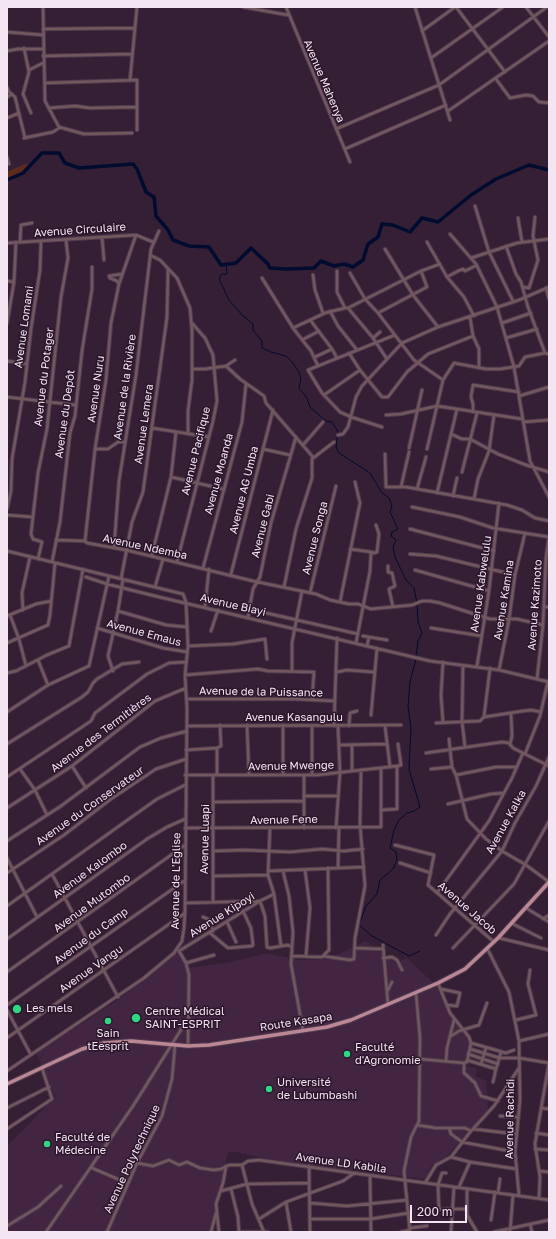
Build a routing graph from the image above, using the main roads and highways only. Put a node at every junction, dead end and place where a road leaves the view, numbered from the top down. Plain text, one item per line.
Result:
1 (549, 882) edge
2 (7, 1084) edge

1 - 2 main road, Route Kasapa

